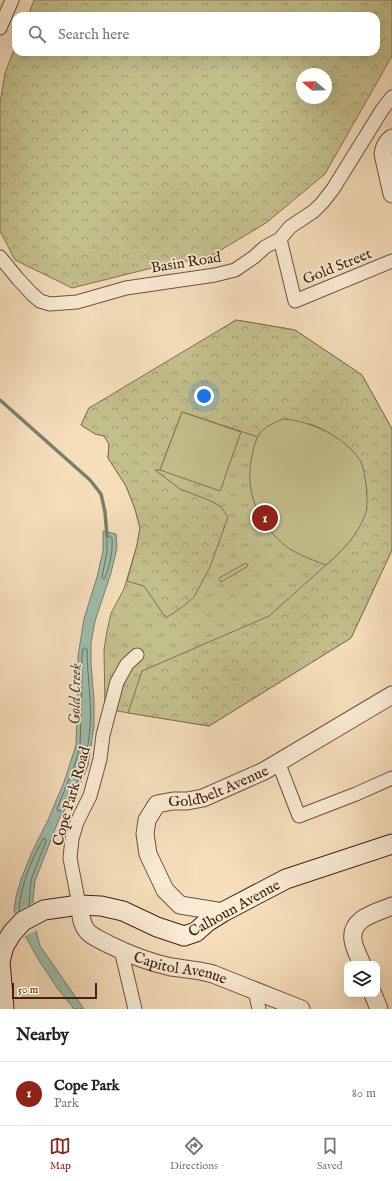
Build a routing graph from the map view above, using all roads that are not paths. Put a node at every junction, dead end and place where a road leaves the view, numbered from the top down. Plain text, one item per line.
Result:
1 (12, 0) edge
2 (0, 28) edge
3 (392, 97) edge
4 (392, 138) edge
5 (392, 194) edge
6 (280, 239) junction
7 (0, 256) edge
8 (392, 261) edge
9 (137, 654) dead end
10 (392, 695) edge
11 (278, 762) junction
12 (392, 778) edge
13 (392, 844) edge
14 (79, 905) junction
15 (392, 906) edge
16 (223, 912) junction
17 (121, 950) junction
18 (361, 961) edge
19 (255, 990) junction
20 (374, 997) edge
21 (4, 1009) edge
22 (135, 1009) edge
23 (259, 1009) edge
24 (301, 1009) edge
25 (379, 1009) edge

1 - 2 street
3 - 6 street, Basin Road
4 - 5 street
6 - 7 street, Basin Road
6 - 8 street, Gold Street
9 - 14 street, Cope Park Road
10 - 11 street, Goldbelt Avenue
11 - 12 street
11 - 16 street, Goldbelt Avenue
13 - 16 main road, Calhoun Avenue
14 - 16 main road, Calhoun Avenue
14 - 17 street, Capitol Avenue
14 - 21 main road, Calhoun Avenue
15 - 18 street
17 - 19 street, Capitol Avenue
17 - 22 street
19 - 23 street
19 - 24 street, Capitol Avenue
20 - 25 street

